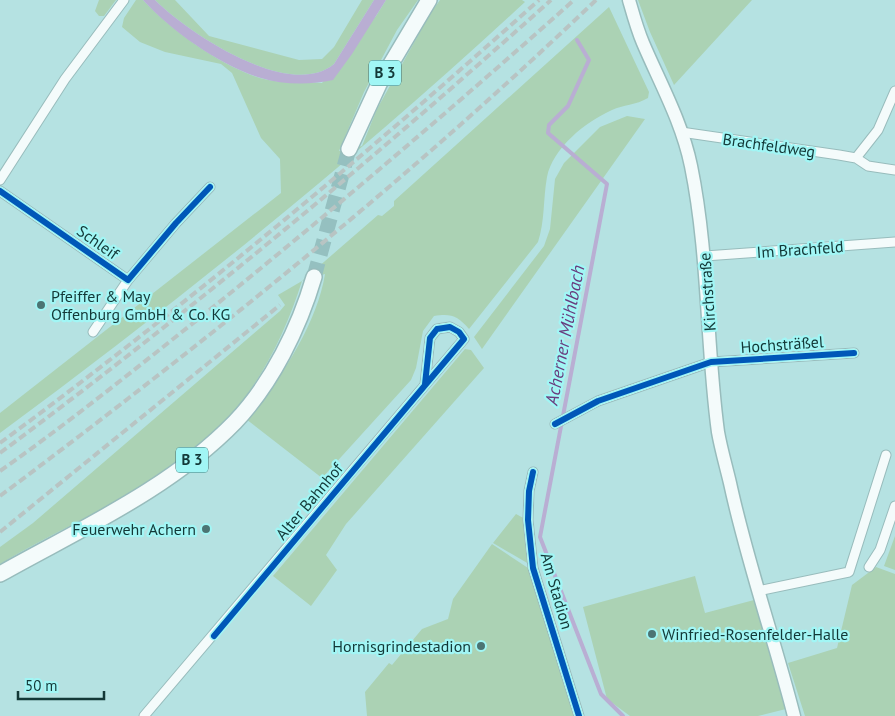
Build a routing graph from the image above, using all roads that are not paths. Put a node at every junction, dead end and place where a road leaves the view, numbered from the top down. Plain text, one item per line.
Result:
1 (428, 0) edge
2 (629, 0) edge
3 (122, 3) edge
4 (895, 91) edge
5 (681, 132) junction
6 (349, 149) tunnel mouth
7 (856, 158) junction
8 (895, 170) edge
9 (0, 180) edge
10 (210, 187) dead end
11 (0, 191) edge
12 (895, 242) edge
13 (705, 256) junction
14 (314, 277) tunnel mouth
15 (128, 280) junction
16 (93, 332) dead end
17 (854, 353) dead end
18 (711, 362) junction
19 (425, 384) junction
20 (554, 424) dead end
21 (886, 455) dead end
22 (533, 472) dead end
23 (895, 506) edge
24 (869, 567) dead end
25 (0, 574) edge
26 (758, 590) junction
27 (144, 716) edge
28 (579, 716) edge
29 (794, 716) edge

1 - 6 main road, B 3
2 - 5 main road, Kirchstraße
3 - 9 street
4 - 7 street
5 - 7 street, Brachfeldweg
5 - 13 main road, Kirchstraße
7 - 8 street, Brachfeldweg
10 - 15 street, Schleif
11 - 15 street, Schleif
12 - 13 street, Im Brachfeld
13 - 18 main road, Kirchstraße
14 - 25 main road, B 3
15 - 16 street, Schleif
17 - 18 street, Hochsträßel
18 - 20 street
18 - 26 main road, Kirchstraße
19 - 19 street, Alter Bahnhof
19 - 27 street, Alter Bahnhof
21 - 26 street
22 - 28 street, Am Stadion
23 - 24 street
26 - 29 main road, Kirchstraße

